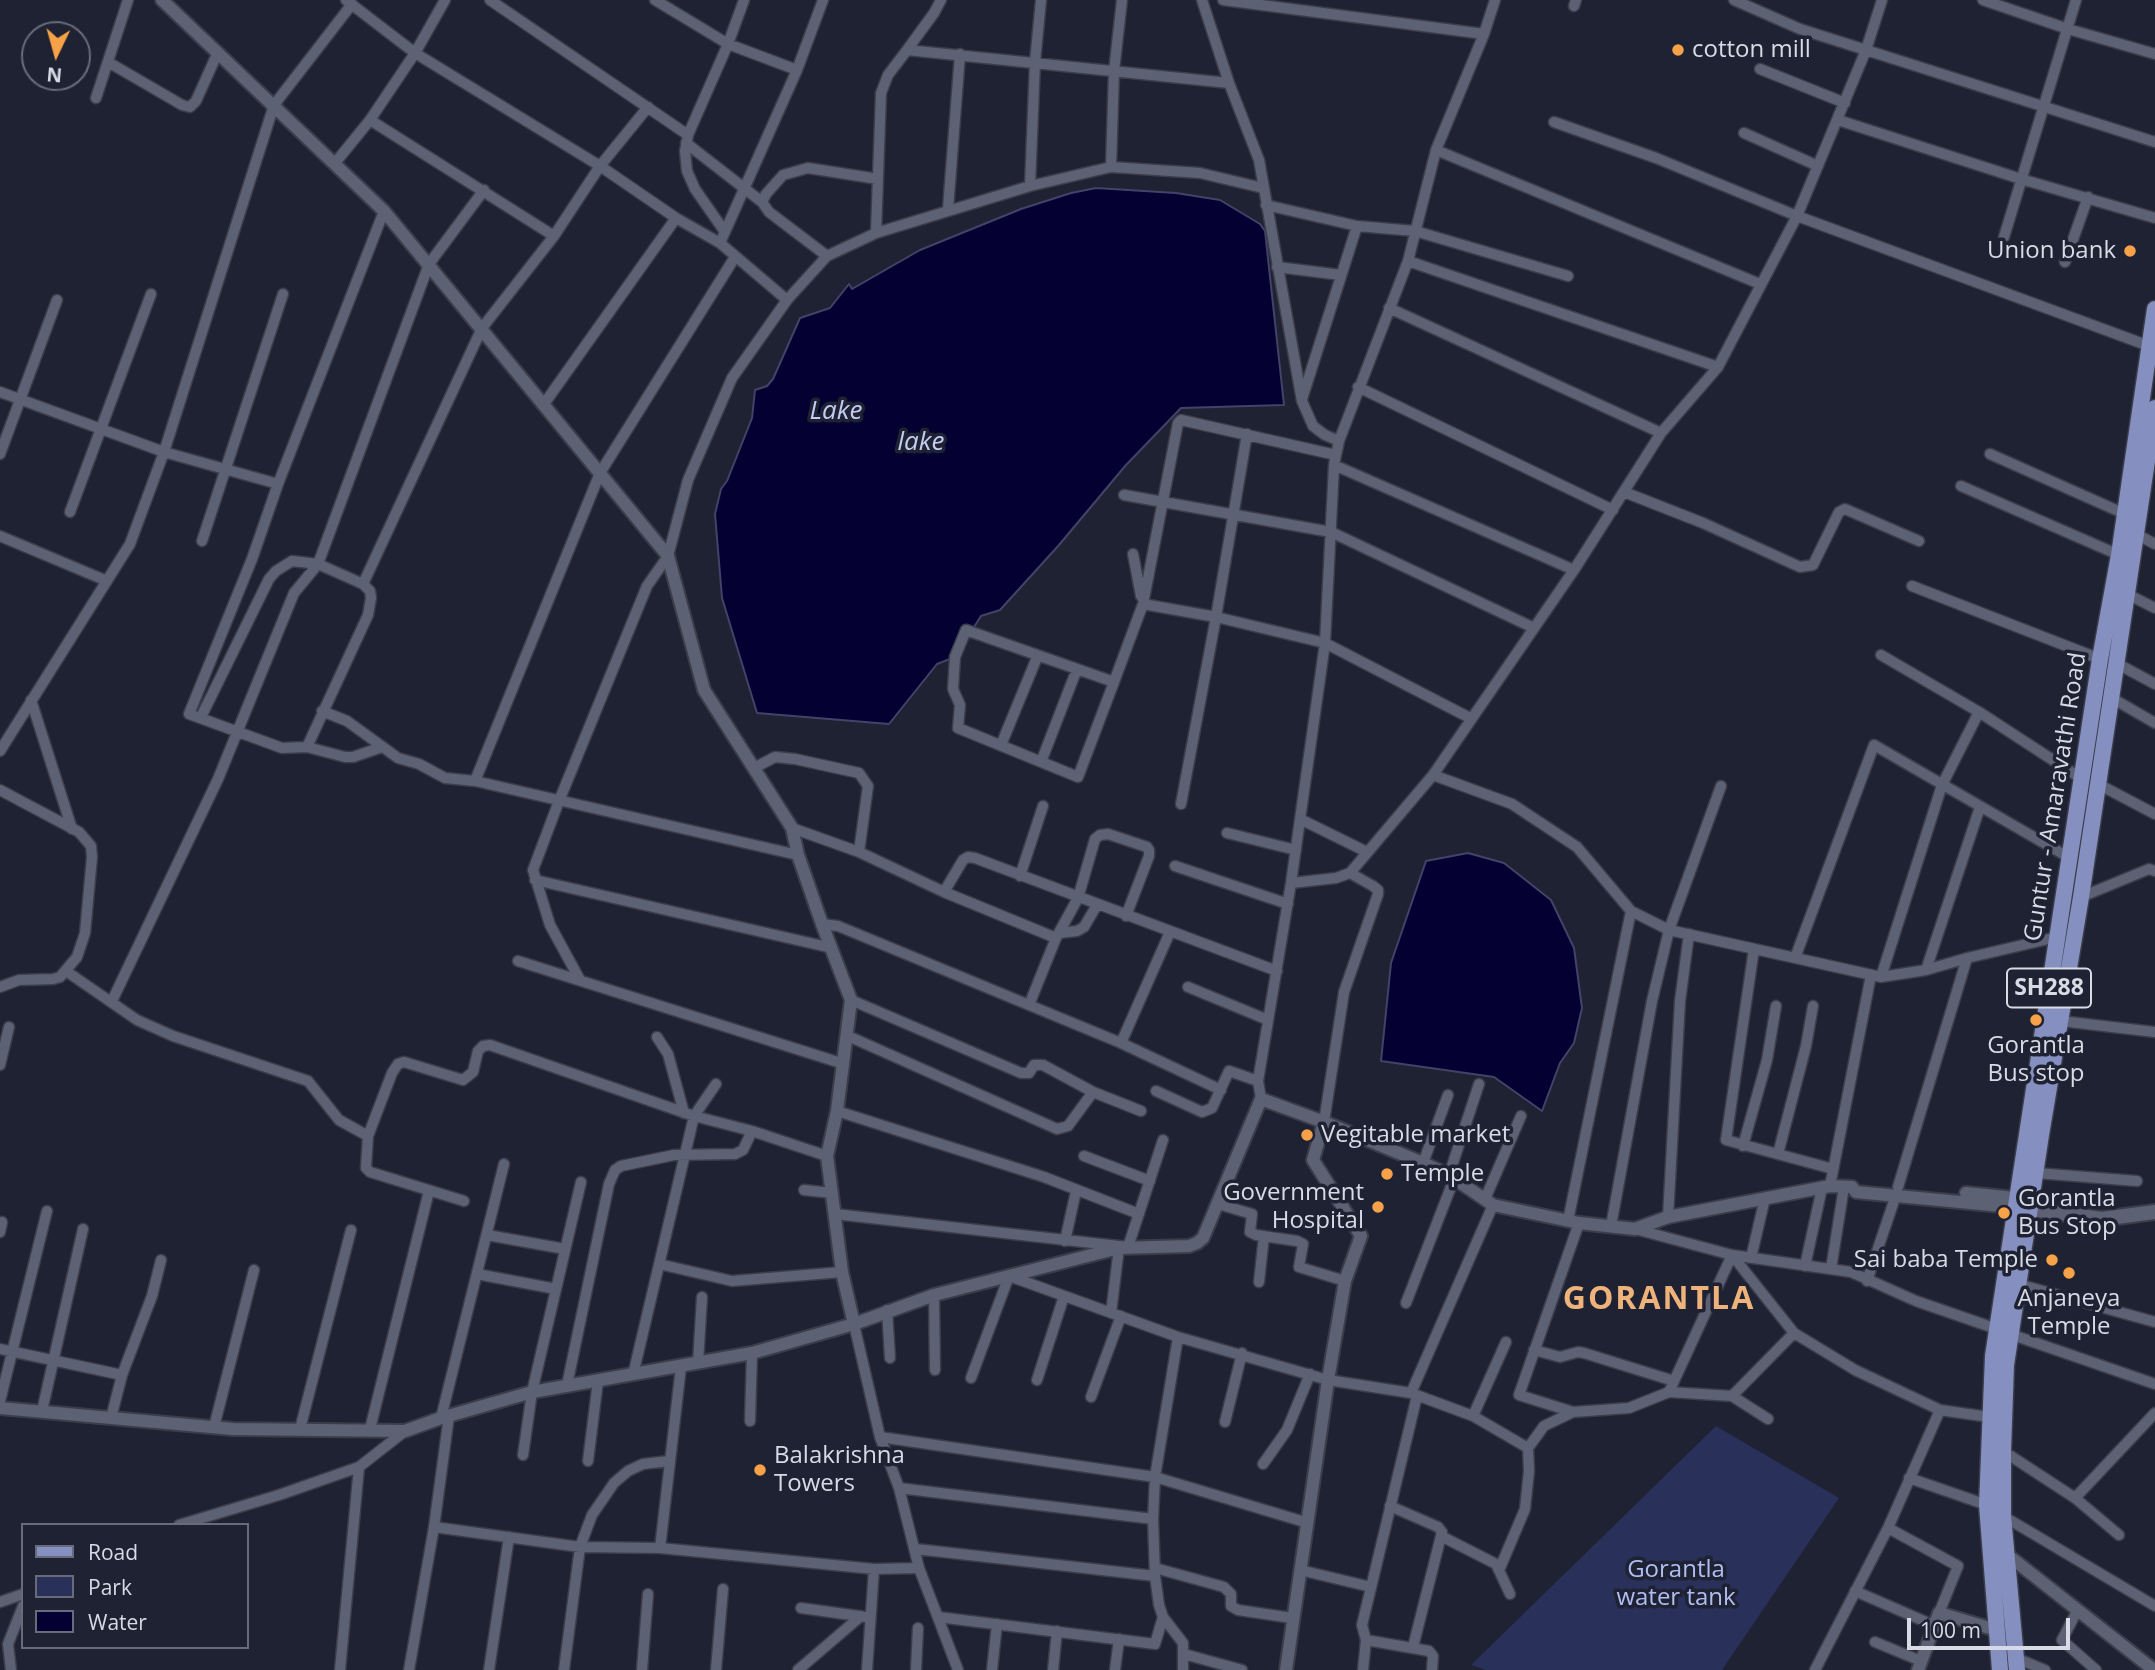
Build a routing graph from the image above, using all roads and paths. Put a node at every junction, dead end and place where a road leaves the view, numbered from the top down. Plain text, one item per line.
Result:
1 (128, 0) edge
2 (162, 0) edge
3 (444, 0) edge
4 (490, 0) edge
5 (655, 0) edge
6 (744, 0) edge
7 (823, 0) edge
8 (941, 0) edge
9 (1041, 0) edge
10 (1122, 0) edge
11 (1202, 0) edge
12 (1223, 0) edge
13 (1495, 0) edge
14 (1734, 0) edge
15 (1882, 0) edge
16 (1983, 0) edge
17 (2076, 0) edge
18 (349, 2) edge
19 (2068, 29) junction
20 (1484, 34) junction
21 (728, 44) junction
22 (907, 50) junction
23 (1867, 50) junction
24 (218, 52) junction
25 (415, 53) junction
26 (960, 54) junction
27 (2155, 54) edge
28 (108, 62) junction
29 (1035, 62) junction
30 (1760, 69) dead end
31 (797, 70) junction
32 (1114, 71) junction
33 (1229, 83) junction
34 (96, 98) dead end
35 (1845, 103) junction
36 (274, 105) junction
37 (648, 107) junction
38 (2044, 107) junction
39 (370, 120) junction
40 (1838, 120) junction
41 (1554, 122) dead end
42 (1744, 133) dead end
43 (687, 139) junction
44 (2155, 142) edge
45 (1436, 150) junction
46 (335, 163) junction
47 (600, 166) junction
48 (1818, 166) junction
49 (1111, 167) junction
50 (878, 179) junction
51 (2021, 179) junction
52 (1030, 186) junction
53 (1263, 188) junction
54 (744, 189) junction
55 (485, 191) junction
56 (2088, 197) junction
57 (762, 202) junction
58 (1266, 205) junction
59 (948, 209) junction
60 (384, 211) junction
61 (1797, 216) junction
62 (676, 218) junction
63 (2155, 218) edge
64 (1357, 226) junction
65 (1415, 231) junction
66 (724, 232) junction
67 (876, 233) junction
68 (554, 236) junction
69 (2004, 237) dead end
70 (720, 243) junction
71 (827, 256) junction
72 (735, 257) junction
73 (1408, 261) junction
74 (2066, 262) dead end
75 (429, 264) junction
76 (1277, 267) junction
77 (1341, 275) junction
78 (1568, 276) dead end
79 (1760, 284) junction
80 (151, 294) dead end
81 (283, 294) dead end
82 (57, 300) dead end
83 (787, 300) junction
84 (1389, 309) junction
85 (2155, 309) edge
86 (482, 328) junction
87 (2149, 346) junction
88 (1718, 367) junction
89 (1358, 387) junction
90 (0, 391) edge
91 (20, 399) junction
92 (1302, 401) junction
93 (544, 404) junction
94 (2155, 408) edge
95 (100, 428) junction
96 (1661, 433) junction
97 (1247, 434) junction
98 (1339, 441) junction
99 (164, 452) junction
100 (2152, 453) edge
101 (0, 454) edge
102 (1990, 454) dead end
103 (1335, 460) junction
104 (224, 468) junction
105 (600, 472) junction
106 (278, 484) junction
107 (1961, 486) dead end
108 (1624, 492) junction
109 (1124, 495) dead end
110 (1163, 500) junction
111 (1613, 510) junction
112 (70, 512) dead end
113 (1233, 514) junction
114 (2125, 514) junction
115 (1331, 532) junction
116 (2136, 534) junction
117 (0, 536) edge
118 (202, 541) dead end
119 (1919, 541) dead end
120 (2155, 544) edge
121 (1133, 554) dead end
122 (2119, 555) junction
123 (668, 556) junction
124 (318, 564) junction
125 (1574, 570) junction
126 (107, 581) junction
127 (363, 584) junction
128 (1912, 586) dead end
129 (2127, 594) junction
130 (1143, 604) junction
131 (2155, 608) edge
132 (1216, 617) junction
133 (1534, 628) junction
134 (1325, 643) junction
135 (1038, 655) junction
136 (1881, 655) dead end
137 (2100, 659) junction
138 (2116, 663) junction
139 (1077, 669) junction
140 (1114, 682) junction
141 (2155, 684) edge
142 (2110, 697) junction
143 (32, 700) junction
144 (322, 711) junction
145 (1979, 712) junction
146 (201, 717) junction
147 (1470, 719) junction
148 (2155, 723) edge
149 (236, 731) junction
150 (1001, 746) junction
151 (307, 747) junction
152 (382, 747) junction
153 (0, 751) edge
154 (1041, 762) junction
155 (754, 768) junction
156 (1433, 775) junction
157 (475, 781) junction
158 (2090, 781) junction
159 (1942, 785) junction
160 (1721, 786) dead end
161 (0, 790) edge
162 (559, 801) junction
163 (1181, 804) dead end
164 (1043, 806) dead end
165 (1980, 807) junction
166 (2155, 814) edge
167 (1300, 819) junction
168 (792, 828) junction
169 (72, 829) junction
170 (1227, 833) dead end
171 (1296, 850) junction
172 (859, 852) junction
173 (1367, 852) junction
174 (798, 855) junction
175 (2070, 858) junction
176 (1175, 866) dead end
177 (2153, 867) edge
178 (1350, 873) junction
179 (1020, 876) junction
180 (535, 880) junction
181 (1291, 883) junction
182 (944, 892) junction
183 (2081, 897) junction
184 (1078, 898) junction
185 (1288, 904) junction
186 (1097, 905) junction
187 (1631, 911) junction
188 (1126, 916) junction
189 (822, 925) junction
190 (1670, 930) junction
191 (1170, 932) junction
192 (1689, 934) junction
193 (1058, 936) junction
194 (2057, 937) junction
195 (832, 948) junction
196 (1754, 949) junction
197 (1795, 958) junction
198 (1967, 958) junction
199 (518, 961) dead end
200 (1926, 970) junction
201 (66, 971) junction
202 (1276, 971) junction
203 (1876, 976) junction
204 (580, 980) junction
205 (0, 987) edge
206 (1188, 987) dead end
207 (851, 1000) junction
208 (113, 1001) junction
209 (1029, 1005) junction
210 (1776, 1006) dead end
211 (1813, 1006) dead end
212 (1268, 1020) junction
213 (2061, 1021) junction
214 (9, 1027) dead end
215 (2155, 1032) edge
216 (848, 1036) junction
217 (657, 1037) dead end
218 (1121, 1043) junction
219 (844, 1064) junction
220 (0, 1065) edge
221 (1258, 1081) junction
222 (716, 1084) dead end
223 (1479, 1084) dead end
224 (1220, 1090) junction
225 (1156, 1091) dead end
226 (1093, 1092) junction
227 (1448, 1095) dead end
228 (1261, 1099) junction
229 (837, 1111) junction
230 (1141, 1111) dead end
231 (689, 1114) junction
232 (1521, 1116) dead end
233 (1324, 1122) junction
234 (752, 1131) junction
235 (368, 1136) junction
236 (1163, 1140) dead end
237 (1743, 1146) junction
238 (685, 1154) junction
239 (1778, 1154) junction
240 (827, 1156) junction
241 (1084, 1156) dead end
242 (1423, 1163) junction
243 (505, 1164) dead end
244 (1833, 1169) junction
245 (2036, 1173) junction
246 (1451, 1177) junction
247 (1150, 1181) junction
248 (2137, 1181) dead end
249 (581, 1182) dead end
250 (1826, 1187) junction
251 (1848, 1187) junction
252 (804, 1190) dead end
253 (429, 1191) junction
254 (1076, 1191) junction
255 (1897, 1191) junction
256 (832, 1194) junction
257 (1765, 1198) junction
258 (464, 1201) dead end
259 (1489, 1202) junction
260 (2023, 1203) junction
261 (1218, 1204) junction
262 (47, 1212) dead end
263 (2155, 1212) edge
264 (835, 1214) junction
265 (1139, 1214) junction
266 (1668, 1217) junction
267 (1573, 1222) junction
268 (1611, 1227) junction
269 (83, 1229) dead end
270 (1634, 1229) junction
271 (351, 1230) dead end
272 (487, 1235) junction
273 (1264, 1236) junction
274 (1065, 1241) junction
275 (1124, 1248) junction
276 (565, 1249) junction
277 (1732, 1255) junction
278 (1752, 1258) junction
279 (161, 1260) dead end
280 (659, 1264) junction
281 (1805, 1266) junction
282 (1831, 1269) junction
283 (254, 1270) dead end
284 (842, 1272) junction
285 (477, 1274) junction
286 (1009, 1276) junction
287 (1345, 1281) junction
288 (1867, 1281) junction
289 (1259, 1282) dead end
290 (2018, 1284) junction
291 (556, 1289) junction
292 (934, 1295) junction
293 (1064, 1296) junction
294 (702, 1297) dead end
295 (1406, 1303) dead end
296 (887, 1310) junction
297 (1116, 1315) junction
298 (2155, 1322) edge
299 (854, 1324) junction
300 (2003, 1332) junction
301 (1794, 1333) junction
302 (1178, 1337) junction
303 (1506, 1342) dead end
304 (0, 1349) edge
305 (1534, 1350) junction
306 (12, 1352) junction
307 (752, 1353) junction
308 (1242, 1353) junction
309 (890, 1358) dead end
310 (53, 1360) junction
311 (698, 1363) junction
312 (681, 1367) junction
313 (935, 1370) dead end
314 (1310, 1374) junction
315 (122, 1375) junction
316 (633, 1375) junction
317 (971, 1378) dead end
318 (1037, 1380) dead end
319 (1328, 1380) junction
320 (598, 1381) junction
321 (1674, 1381) junction
322 (2155, 1384) edge
323 (567, 1385) junction
324 (532, 1392) junction
325 (1669, 1392) junction
326 (1414, 1394) junction
327 (1732, 1396) junction
328 (1091, 1397) dead end
329 (0, 1401) edge
330 (0, 1408) edge
331 (1940, 1410) junction
332 (42, 1411) junction
333 (1573, 1412) junction
334 (2155, 1413) edge
335 (1473, 1416) junction
336 (445, 1417) junction
337 (1989, 1417) junction
338 (111, 1418) junction
339 (1768, 1419) dead end
340 (750, 1421) dead end
341 (1226, 1422) dead end
342 (214, 1427) junction
343 (300, 1429) junction
344 (370, 1429) junction
345 (405, 1431) junction
346 (880, 1437) junction
347 (1528, 1448) junction
348 (2003, 1451) junction
349 (523, 1455) dead end
350 (589, 1461) dead end
351 (669, 1461) junction
352 (1263, 1464) dead end
353 (359, 1466) junction
354 (1155, 1477) junction
355 (1909, 1478) junction
356 (899, 1488) junction
357 (2075, 1498) junction
358 (1987, 1505) junction
359 (1390, 1506) junction
360 (2003, 1516) junction
361 (1153, 1518) junction
362 (1308, 1522) junction
363 (185, 1523) edge
364 (434, 1527) junction
365 (1888, 1528) junction
366 (2119, 1535) dead end
367 (1441, 1536) junction
368 (509, 1537) junction
369 (580, 1547) junction
370 (660, 1548) junction
371 (916, 1549) junction
372 (2005, 1553) junction
373 (919, 1568) junction
374 (1500, 1568) junction
375 (874, 1569) junction
376 (1300, 1570) junction
377 (1155, 1572) junction
378 (1371, 1587) junction
379 (723, 1588) dead end
380 (1855, 1591) junction
381 (649, 1594) dead end
382 (1510, 1594) dead end
383 (21, 1595) edge
384 (0, 1602) edge
385 (2155, 1606) edge
386 (801, 1608) dead end
387 (21, 1611) edge
388 (2077, 1611) junction
389 (1163, 1616) junction
390 (866, 1617) junction
391 (938, 1617) junction
392 (1292, 1618) junction
393 (1936, 1619) junction
394 (997, 1624) junction
395 (918, 1629) dead end
396 (1996, 1630) junction
397 (1057, 1631) junction
398 (1119, 1639) junction
399 (1366, 1640) junction
400 (1875, 1642) dead end
401 (1413, 1647) junction
402 (1184, 1654) junction
403 (2017, 1664) edge
404 (1920, 1666) edge
405 (11, 1670) edge
406 (340, 1670) edge
407 (409, 1670) edge
408 (489, 1670) edge
409 (564, 1670) edge
410 (642, 1670) edge
411 (716, 1670) edge
412 (798, 1670) edge
413 (867, 1670) edge
414 (916, 1670) edge
415 (958, 1670) edge
416 (992, 1670) edge
417 (1053, 1670) edge
418 (1115, 1670) edge
419 (1183, 1670) edge
420 (1242, 1670) edge
421 (1286, 1670) edge
422 (1363, 1670) edge
423 (1432, 1670) edge
424 (1815, 1670) edge
425 (2000, 1670) edge
426 (2045, 1670) edge
427 (2096, 1670) edge
428 (2154, 1670) edge

1 - 28 street
2 - 24 street
3 - 25 street
4 - 37 street
5 - 21 street
6 - 21 street
7 - 31 street
8 - 22 street
9 - 29 street
10 - 32 street
11 - 33 street
12 - 20 street
13 - 20 street
14 - 23 street
15 - 23 street
16 - 19 street
17 - 19 street
18 - 25 street
18 - 36 street
19 - 27 street
19 - 38 street
20 - 45 street
21 - 31 street
21 - 43 street
22 - 26 street
22 - 50 street
23 - 35 street
23 - 38 street
24 - 28 street
24 - 36 street
25 - 39 street
25 - 47 street
26 - 29 street
26 - 59 street
28 - 34 street
29 - 32 street
29 - 52 street
30 - 35 street
31 - 54 street
32 - 33 street
32 - 49 street
33 - 53 street
35 - 40 street
36 - 46 street
36 - 99 street
37 - 43 street
37 - 47 street
38 - 44 street
38 - 51 street
39 - 46 street
39 - 55 street
40 - 48 street
40 - 51 street
41 - 61 street
42 - 48 street
43 - 54 street
43 - 66 street
45 - 65 street
45 - 79 street
46 - 60 street
47 - 62 street
47 - 68 street
48 - 61 street
49 - 52 street
49 - 53 street
50 - 57 street
50 - 67 street
51 - 56 street
51 - 69 street
52 - 59 street
53 - 58 street
54 - 57 street
54 - 66 street
55 - 68 street
55 - 75 street
56 - 63 street
56 - 74 street
57 - 71 street
58 - 64 street
58 - 76 street
59 - 67 street
60 - 75 street
60 - 106 street
61 - 79 street
61 - 87 street
62 - 70 street
62 - 93 street
64 - 65 street
64 - 77 street
65 - 73 street
65 - 78 street
66 - 70 street
67 - 71 street
68 - 86 street
70 - 72 street
71 - 83 street
72 - 83 street
72 - 105 street
73 - 84 street
73 - 88 street
75 - 86 street
75 - 124 street
76 - 77 street
76 - 92 street
77 - 92 street
79 - 88 street
80 - 95 street
81 - 104 street
82 - 91 street
83 - 123 street
84 - 89 street
84 - 96 street
85 - 87 main road, Guntur - Amaravathi Road / SH288
86 - 93 street
86 - 127 street
87 - 114 main road, Guntur - Amaravathi Road / SH288
88 - 96 street
89 - 98 street
89 - 111 street
90 - 91 street
91 - 95 street
91 - 101 street
92 - 98 street
93 - 105 street
94 - 100 main road, Guntur - Amaravathi Road / SH288
95 - 99 street
95 - 112 street
96 - 108 street
97 - 103 street
97 - 110 street
97 - 113 street
98 - 103 street
99 - 104 street
99 - 126 street
100 - 116 main road, Guntur - Amaravathi Road / SH288
102 - 114 street
103 - 115 street
103 - 125 street
104 - 106 street
104 - 118 street
105 - 123 street
105 - 157 street
106 - 146 street
107 - 122 street
108 - 111 street
108 - 119 street
109 - 110 street
110 - 113 street
110 - 130 street
111 - 125 street
113 - 115 street
113 - 132 street
114 - 122 main road, Guntur - Amaravathi Road / SH288
115 - 133 street
115 - 134 street
116 - 120 street
116 - 129 main road, Guntur - Amaravathi Road / SH288
117 - 126 street
121 - 130 street
122 - 137 main road, Guntur - Amaravathi Road / SH288
123 - 155 street
123 - 162 street
124 - 127 street
124 - 146 street
124 - 149 street
125 - 133 street
126 - 143 street
127 - 144 street
128 - 137 street
129 - 131 street
129 - 138 main road, Guntur - Amaravathi Road / SH288
130 - 132 street
130 - 140 street
132 - 134 street
132 - 163 street
133 - 147 street
134 - 147 street
134 - 167 street
135 - 139 street
135 - 150 street
135 - 150 street
136 - 145 street
137 - 158 main road, Guntur - Amaravathi Road / SH288
138 - 141 street
138 - 142 main road, Guntur - Amaravathi Road / SH288
139 - 140 street
139 - 154 street
140 - 154 street
142 - 148 street
142 - 158 main road, Guntur - Amaravathi Road / SH288
143 - 153 street
143 - 169 street
144 - 151 street
144 - 152 street
145 - 158 street
145 - 159 street
146 - 149 street
147 - 156 street
149 - 151 street
149 - 208 street
150 - 154 street
151 - 152 street
152 - 157 street
155 - 168 street
155 - 172 street
156 - 173 street
156 - 187 street
157 - 162 street
158 - 166 street
158 - 175 main road, Guntur - Amaravathi Road / SH288
158 - 183 main road, Guntur - Amaravathi Road / SH288
159 - 165 street
159 - 197 street
159 - 203 street
160 - 190 street
161 - 169 street
162 - 174 street
162 - 180 street
164 - 179 street
165 - 175 street
165 - 200 street
167 - 171 street
167 - 173 street
168 - 172 street
168 - 174 street
169 - 201 street
170 - 171 street
171 - 181 street
172 - 182 street
173 - 178 street
174 - 189 street
175 - 194 main road, Guntur - Amaravathi Road / SH288
176 - 185 street
177 - 183 street
178 - 181 street
178 - 233 street
179 - 182 street
179 - 184 street
180 - 195 street
180 - 204 street
181 - 185 street
182 - 193 street
183 - 213 main road, Guntur - Amaravathi Road / SH288
184 - 186 street
184 - 188 street
184 - 193 street
185 - 202 street
186 - 188 street
186 - 193 street
187 - 190 street
187 - 267 street
188 - 191 street
189 - 195 street
189 - 209 street
190 - 192 street
190 - 268 street
191 - 202 street
191 - 218 street
192 - 196 street
192 - 266 street
193 - 209 street
194 - 198 street
194 - 260 main road, Guntur - Amaravathi Road / SH288
195 - 207 street
196 - 197 street
196 - 237 street
197 - 203 street
198 - 200 street
198 - 255 street
199 - 204 street
200 - 203 street
201 - 205 street
201 - 208 street
202 - 212 street
203 - 244 street
204 - 219 street
206 - 212 street
207 - 216 street
207 - 226 street
208 - 235 street
209 - 218 street
210 - 237 street
211 - 239 street
212 - 221 street
213 - 215 street
213 - 245 main road, Guntur - Amaravathi Road / SH288
214 - 220 street
216 - 219 street
216 - 226 street
217 - 231 street
218 - 224 street
219 - 229 street
221 - 224 street
221 - 228 street
222 - 231 street
223 - 246 street
224 - 225 street
226 - 230 street
227 - 242 street
228 - 233 street
228 - 261 street
229 - 240 street
229 - 254 street
231 - 234 street
231 - 235 street
231 - 238 street
232 - 259 street
233 - 242 street
233 - 287 street
234 - 238 street
234 - 240 street
235 - 253 street
236 - 247 street
237 - 239 street
238 - 280 street
238 - 323 street
239 - 244 street
240 - 256 street
241 - 247 street
242 - 246 street
243 - 272 street
244 - 250 street
245 - 248 street
245 - 260 main road, Guntur - Amaravathi Road / SH288
246 - 259 street
246 - 295 street
247 - 265 street
249 - 276 street
250 - 251 street
250 - 257 street
250 - 281 street
251 - 255 street
251 - 282 street
252 - 256 street
253 - 258 street
253 - 344 street
254 - 265 street
254 - 274 street
255 - 260 street
255 - 288 street
256 - 264 street
257 - 266 street
257 - 278 street
259 - 267 street
259 - 326 street
260 - 263 main road
260 - 290 main road, Guntur - Amaravathi Road / SH288
260 - 300 main road, Guntur - Amaravathi Road / SH288
261 - 273 street
261 - 275 street
262 - 306 street
264 - 274 street
264 - 284 street
265 - 275 street
266 - 270 street
267 - 268 street
267 - 305 street
268 - 270 street
269 - 310 street
270 - 277 street
271 - 343 street
272 - 276 street
272 - 285 street
273 - 287 street
273 - 289 street
274 - 275 street
275 - 286 street
275 - 297 street
276 - 291 street
277 - 278 street
277 - 301 street
277 - 321 street
278 - 281 street
279 - 315 street
280 - 284 street
280 - 316 street
281 - 282 street
282 - 288 street
283 - 342 street
284 - 299 street
285 - 291 street
285 - 336 street
286 - 292 street
286 - 293 street
286 - 317 street
287 - 319 street
288 - 300 street
290 - 298 street
290 - 300 main road, Guntur - Amaravathi Road / SH288
291 - 324 street
292 - 296 street
292 - 313 street
293 - 297 street
293 - 318 street
294 - 311 street
296 - 299 street
296 - 309 street
297 - 302 street
297 - 328 street
299 - 307 street
299 - 346 street
300 - 322 street
300 - 337 main road, Guntur - Amaravathi Road / SH288
300 - 348 main road, Guntur - Amaravathi Road / SH288
301 - 327 street
301 - 331 street
302 - 308 street
302 - 354 street
303 - 335 street
304 - 306 street
305 - 321 street
305 - 333 street
306 - 310 street
306 - 329 street
307 - 311 street
307 - 340 street
308 - 314 street
308 - 341 street
310 - 315 street
310 - 332 street
311 - 312 street
312 - 316 street
312 - 351 street
314 - 319 street
314 - 352 street
315 - 338 street
316 - 320 street
319 - 326 street
319 - 362 street
320 - 323 street
320 - 350 street
321 - 325 street
323 - 324 street
324 - 336 street
324 - 349 street
325 - 327 street
325 - 333 street
326 - 335 street
326 - 359 street
327 - 339 street
330 - 332 street
331 - 337 street
331 - 355 street
332 - 338 street
333 - 347 street
334 - 357 street
335 - 347 street
336 - 345 street
336 - 364 street
337 - 358 main road, Guntur - Amaravathi Road / SH288
338 - 342 street
342 - 343 street
343 - 344 street
344 - 345 street
345 - 353 street
346 - 354 street
346 - 356 street
347 - 374 street
348 - 357 street
348 - 360 main road, Guntur - Amaravathi Road / SH288
351 - 369 street
351 - 370 street
353 - 363 street
353 - 406 street
354 - 361 street
354 - 362 street
355 - 358 street
355 - 365 street
356 - 361 street
356 - 371 street
357 - 366 street
358 - 396 main road, Guntur - Amaravathi Road / SH288
359 - 367 street
359 - 378 street
360 - 372 main road, Guntur - Amaravathi Road / SH288
360 - 385 street
361 - 377 street
362 - 376 street
364 - 368 street
364 - 407 street
365 - 380 street
365 - 393 street
367 - 374 street
367 - 401 street
368 - 369 street
368 - 408 street
369 - 370 street
369 - 409 street
370 - 375 street
371 - 373 street
371 - 377 street
372 - 388 street
372 - 403 main road, Guntur - Amaravathi Road / SH288
373 - 375 street
373 - 391 street
374 - 382 street
375 - 390 street
376 - 378 street
376 - 392 street
377 - 389 street
377 - 392 street
378 - 399 street
379 - 411 street
380 - 393 street
380 - 424 street
381 - 410 street
383 - 384 street
386 - 390 street
387 - 405 street
388 - 427 street
388 - 428 street
389 - 398 street
389 - 402 street
390 - 412 street
390 - 413 street
391 - 394 street
391 - 415 street
392 - 421 street
393 - 396 street
393 - 404 street
394 - 397 street
394 - 416 street
395 - 414 street
396 - 425 main road, Guntur - Amaravathi Road / SH288
397 - 398 street
397 - 417 street
398 - 418 street
399 - 401 street
399 - 422 street
400 - 404 street
401 - 423 street
402 - 419 street
402 - 420 street
403 - 426 street

